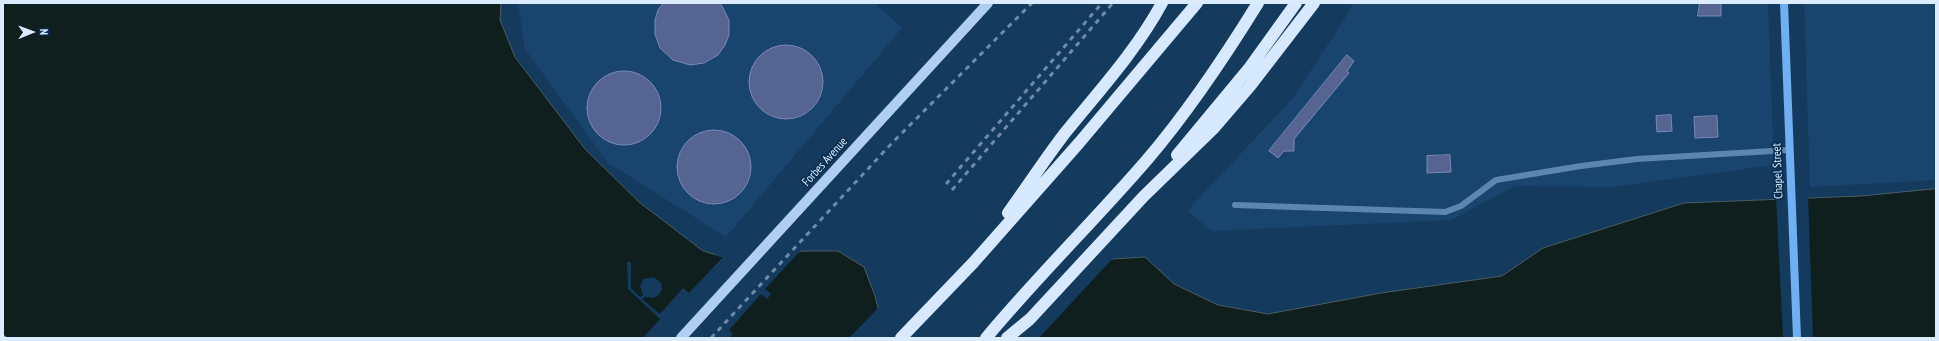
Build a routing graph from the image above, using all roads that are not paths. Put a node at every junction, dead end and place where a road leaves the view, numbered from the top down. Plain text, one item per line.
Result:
1 (988, 3) edge
2 (1162, 3) edge
3 (1197, 3) edge
4 (1258, 3) edge
5 (1296, 3) edge
6 (1314, 3) edge
7 (1784, 3) edge
8 (1789, 150) junction
9 (1144, 196) junction
10 (1235, 204) dead end
11 (973, 263) junction
12 (681, 338) edge
13 (901, 338) edge
14 (986, 338) edge
15 (1007, 338) edge
16 (1797, 338) edge

1 - 12 main road, Forbes Avenue
2 - 11 highway
3 - 11 highway
4 - 14 highway
5 - 9 highway
6 - 9 highway
7 - 8 main road, Chapel Street
8 - 10 lane
8 - 16 main road, Chapel Street
9 - 15 highway
11 - 13 highway

